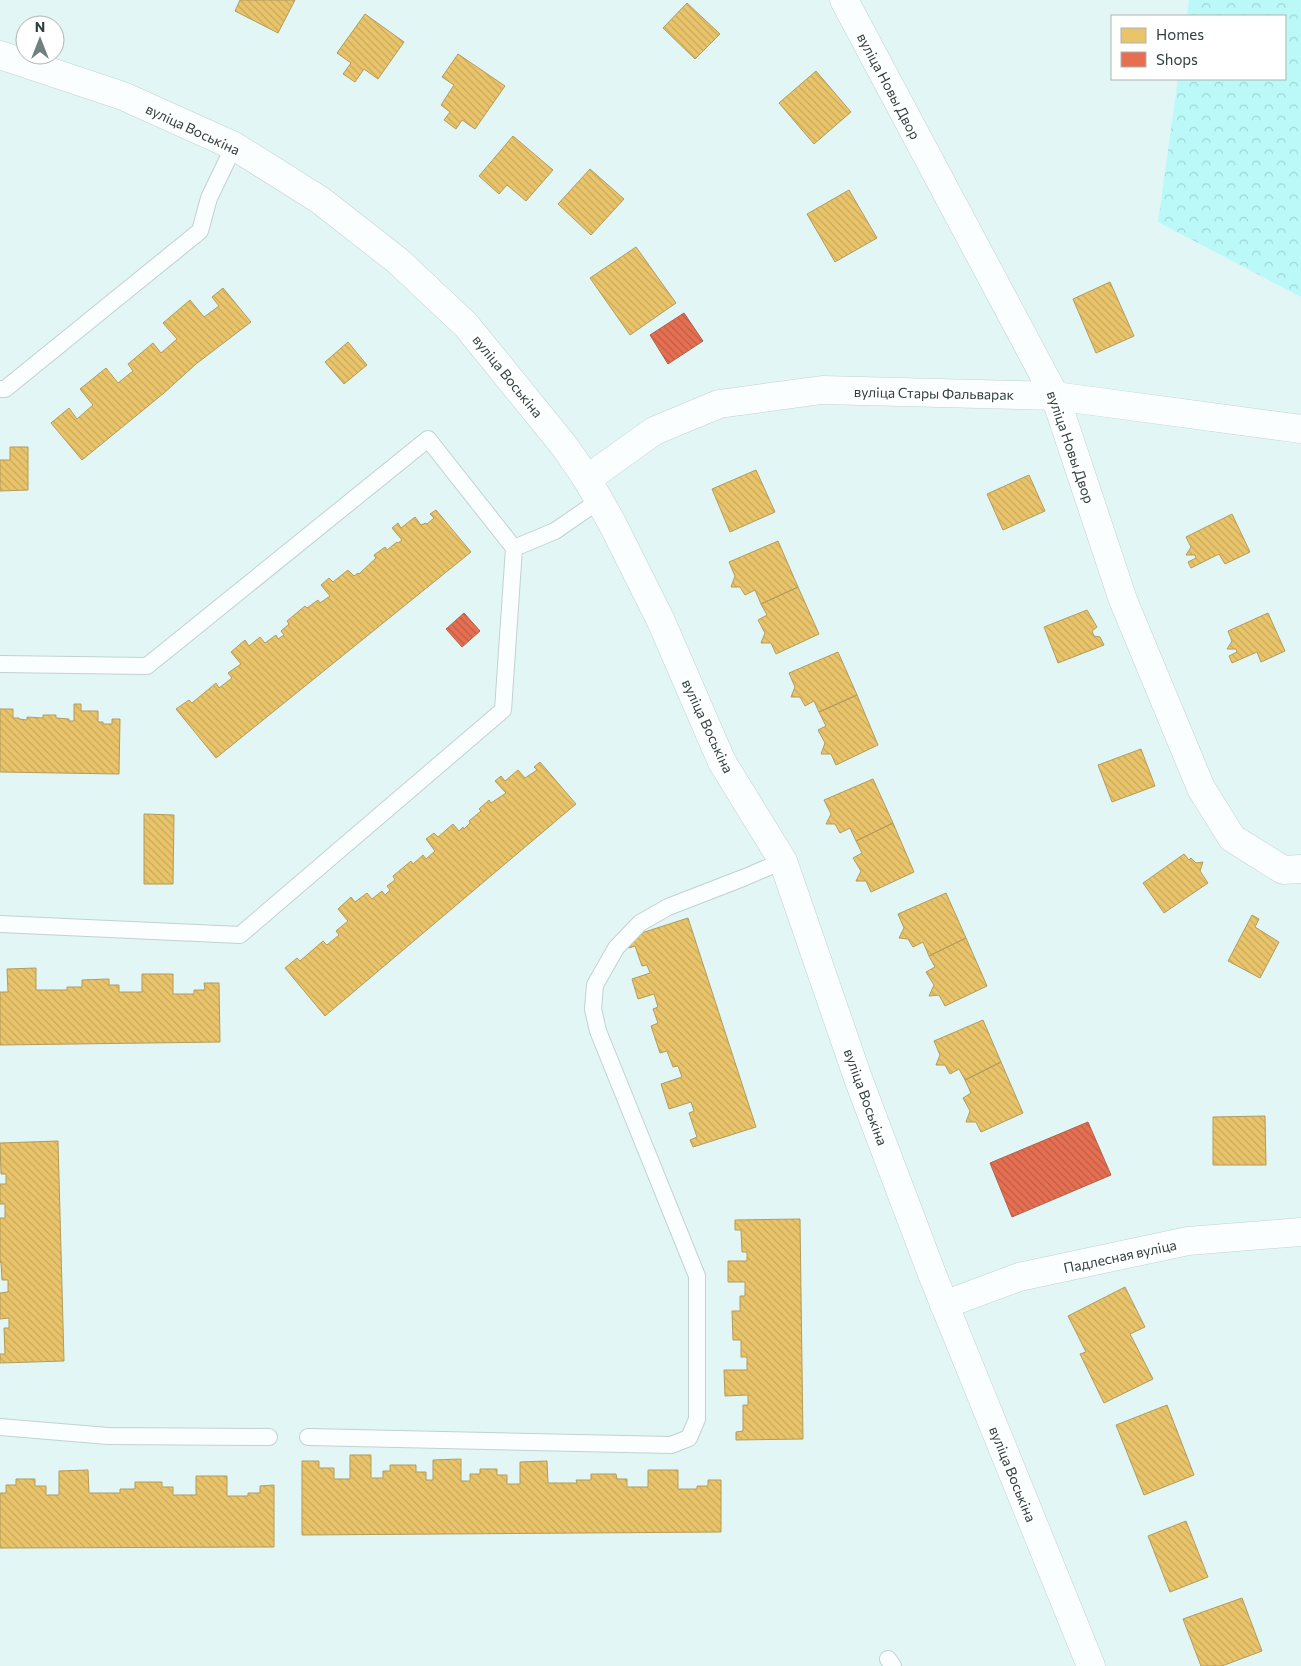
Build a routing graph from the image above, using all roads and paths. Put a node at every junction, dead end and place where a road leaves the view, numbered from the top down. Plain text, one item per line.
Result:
1 (844, 0) edge
2 (0, 55) edge
3 (234, 146) junction
4 (0, 389) edge
5 (1055, 396) junction
6 (1301, 429) edge
7 (593, 489) junction
8 (514, 548) junction
9 (0, 664) edge
10 (782, 861) junction
11 (1301, 869) edge
12 (0, 924) edge
13 (1301, 1232) edge
14 (944, 1305) junction
15 (0, 1427) edge
16 (269, 1437) dead end
17 (308, 1437) dead end
18 (1091, 1666) edge

1 - 5 street, вуліца Новы Двор
2 - 3 street, вуліца Воськіна
3 - 4 lane
3 - 7 street, вуліца Воськіна
5 - 6 street, вуліца Стары Фальварак
5 - 7 street, вуліца Стары Фальварак
5 - 11 street, вуліца Новы Двор
7 - 8 lane
7 - 10 street, вуліца Воськіна
8 - 9 lane
8 - 12 lane
10 - 14 street, вуліца Воськіна
10 - 17 lane
13 - 14 street, Падлесная вуліца
14 - 18 street, вуліца Воськіна
15 - 16 lane

